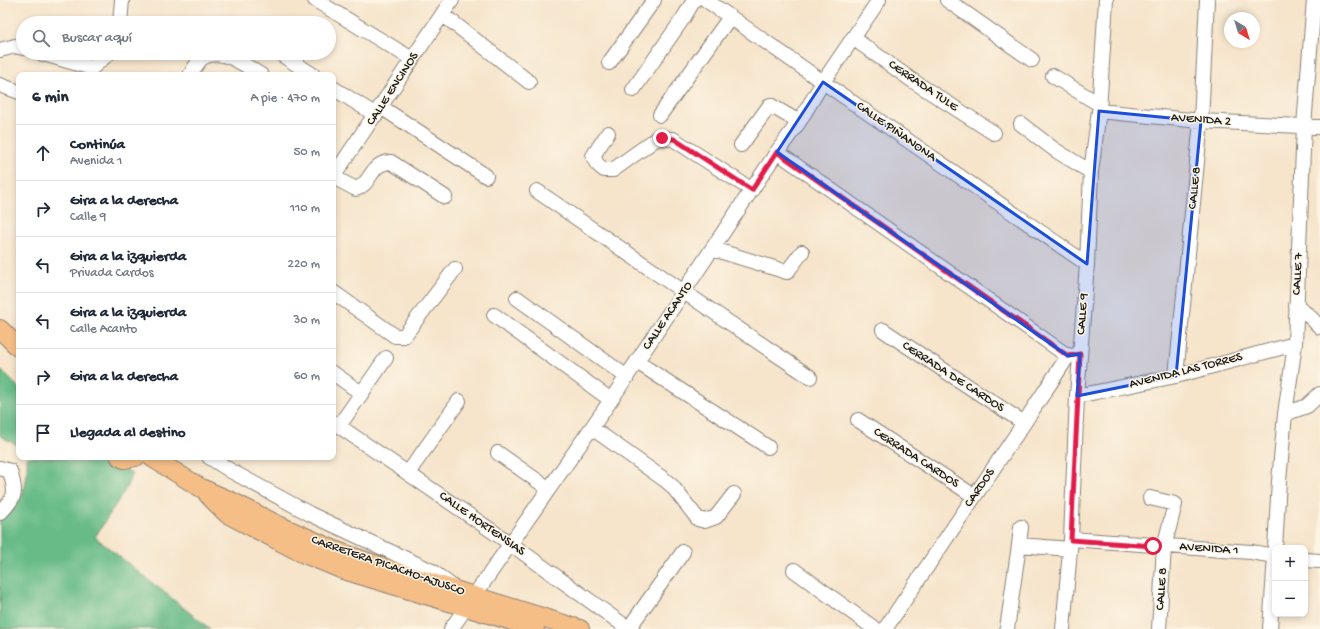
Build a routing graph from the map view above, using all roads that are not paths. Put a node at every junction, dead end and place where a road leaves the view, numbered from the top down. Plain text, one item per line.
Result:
1 (122, 0) edge
2 (315, 0) edge
3 (654, 0) edge
4 (694, 0) edge
5 (879, 0) edge
6 (946, 0) edge
7 (1207, 0) edge
8 (1314, 0) edge
9 (1104, 1) edge
10 (714, 2) edge
11 (445, 5) edge
12 (121, 16) edge
13 (730, 17) junction
14 (853, 38) junction
15 (16, 46) edge
16 (0, 50) edge
17 (412, 59) junction
18 (58, 60) edge
19 (101, 60) edge
20 (200, 60) edge
21 (238, 60) edge
22 (290, 60) edge
23 (1032, 60) dead end
24 (609, 63) dead end
25 (88, 72) edge
26 (192, 72) edge
27 (256, 72) edge
28 (308, 72) edge
29 (1053, 76) dead end
30 (529, 82) dead end
31 (823, 82) junction
32 (0, 85) edge
33 (336, 90) edge
34 (634, 90) dead end
35 (16, 91) edge
36 (1099, 107) junction
37 (378, 111) junction
38 (660, 115) dead end
39 (1201, 121) junction
40 (799, 122) junction
41 (1021, 124) dead end
42 (1304, 126) junction
43 (1320, 127) edge
44 (608, 133) dead end
45 (994, 133) dead end
46 (741, 145) dead end
47 (777, 152) junction
48 (1091, 172) junction
49 (336, 173) edge
50 (486, 176) dead end
51 (336, 179) edge
52 (752, 190) junction
53 (537, 191) dead end
54 (445, 197) dead end
55 (713, 249) junction
56 (802, 252) dead end
57 (1087, 264) junction
58 (455, 269) dead end
59 (684, 292) junction
60 (336, 294) edge
61 (517, 298) dead end
62 (1296, 306) junction
63 (494, 315) dead end
64 (1320, 327) edge
65 (0, 329) edge
66 (882, 330) dead end
67 (1295, 344) junction
68 (14, 345) edge
69 (1074, 355) junction
70 (386, 358) dead end
71 (637, 362) junction
72 (336, 375) edge
73 (1176, 376) junction
74 (627, 377) junction
75 (810, 377) dead end
76 (361, 392) junction
77 (1320, 394) edge
78 (1077, 396) junction
79 (611, 400) junction
80 (459, 401) dead end
81 (1285, 414) junction
82 (858, 420) dead end
83 (1024, 423) junction
84 (336, 424) edge
85 (592, 428) junction
86 (768, 447) dead end
87 (498, 454) dead end
88 (156, 460) edge
89 (177, 460) edge
90 (214, 460) edge
91 (0, 468) edge
92 (408, 474) junction
93 (201, 488) junction
94 (549, 489) junction
95 (734, 494) dead end
96 (974, 496) junction
97 (1150, 498) dead end
98 (0, 514) edge
99 (1021, 527) dead end
100 (511, 544) junction
101 (1070, 544) junction
102 (1019, 545) junction
103 (1276, 545) edge
104 (1164, 547) junction
105 (683, 552) dead end
106 (1272, 556) edge
107 (1308, 560) edge
108 (1320, 561) edge
109 (794, 570) dead end
110 (1273, 581) edge
111 (466, 598) junction
112 (518, 626) edge
113 (451, 629) edge
114 (539, 629) edge
115 (580, 629) edge
116 (629, 629) edge
117 (875, 629) edge
118 (885, 629) edge
119 (1007, 629) edge
120 (1063, 629) edge
121 (1159, 629) edge
122 (1270, 629) edge

1 - 12 street
2 - 17 street
3 - 24 street
4 - 34 street
5 - 14 street, CALLE ACANTO
6 - 23 street
7 - 39 street, CALLE 8
8 - 42 street, CALLE 7
9 - 36 street, CALLE 9
10 - 13 street, CALLE PIÑANONA
11 - 17 street, CALLE ENCINOS
11 - 30 street
13 - 31 street, CALLE PIÑANONA
13 - 38 street
14 - 31 street, CALLE ACANTO
14 - 45 street, CERRADA TULE
15 - 16 street
17 - 37 street, CALLE ENCINOS
18 - 25 street
19 - 25 street
20 - 26 street
21 - 27 street
22 - 28 street
29 - 36 street
31 - 40 street, CALLE ACANTO
31 - 57 street, CALLE PIÑANONA
32 - 35 street
33 - 37 street
36 - 39 street, AVENIDA 2
36 - 48 street, CALLE 9
37 - 49 street, CALLE ENCINOS
37 - 50 street
39 - 42 street, AVENIDA 2
39 - 73 street, CALLE 8
40 - 46 street
40 - 47 street, CALLE ACANTO
41 - 48 street
42 - 43 street, AVENIDA 2
42 - 62 street, CALLE 7
44 - 52 street
47 - 52 street, CALLE ACANTO
47 - 69 street
48 - 57 street, CALLE 9
51 - 54 street
52 - 55 street, CALLE ACANTO
53 - 59 street
55 - 56 street
55 - 59 street, CALLE ACANTO
57 - 69 street, CALLE 9
58 - 60 street
59 - 71 street, CALLE ACANTO
59 - 75 street
61 - 74 street
62 - 64 street
62 - 67 street, CALLE 7
63 - 79 street
65 - 68 main road
66 - 83 street, CERRADA DE CARDOS
67 - 73 street, AVENIDA LAS TORRES
67 - 81 street, CALLE 7
69 - 78 street, CALLE 9
69 - 83 street, CARDOS
70 - 76 street
71 - 74 street, CALLE ACANTO
71 - 86 street
72 - 76 street
73 - 78 street, AVENIDA LAS TORRES
74 - 79 street, CALLE ACANTO
76 - 84 street
77 - 81 street
78 - 101 street, CALLE 9
79 - 85 street, CALLE ACANTO
80 - 92 street
81 - 103 street, CALLE 7
82 - 96 street, CERRADA CARDOS
83 - 96 street, CARDOS
84 - 92 street, CALLE HORTENSIAS
85 - 94 street, CALLE ACANTO
85 - 95 street
87 - 94 street
88 - 93 main road, CARRETERA PICACHO-AJUSCO
89 - 93 main road
90 - 111 street
91 - 98 street
92 - 100 street, CALLE HORTENSIAS
93 - 111 main road, CARRETERA PICACHO-AJUSCO
94 - 100 street, CALLE ACANTO
96 - 118 street, CARDOS
97 - 104 street, CALLE 8
99 - 102 street
100 - 111 street, CALLE ACANTO
100 - 116 street, CALLE HORTENSIAS
101 - 102 street, AVENIDA 1
101 - 104 street, AVENIDA 1
101 - 120 street, CALLE 9
102 - 119 street
104 - 106 street, AVENIDA 1
104 - 121 street, CALLE 8
105 - 116 street
107 - 108 street
109 - 117 street
110 - 122 street
111 - 112 main road, CARRETERA PICACHO-AJUSCO
111 - 113 street, CALLE ACANTO
111 - 115 main road, CARRETERA PICACHO-AJUSCO
112 - 114 main road, CARRETERA PICACHO-AJUSCO

